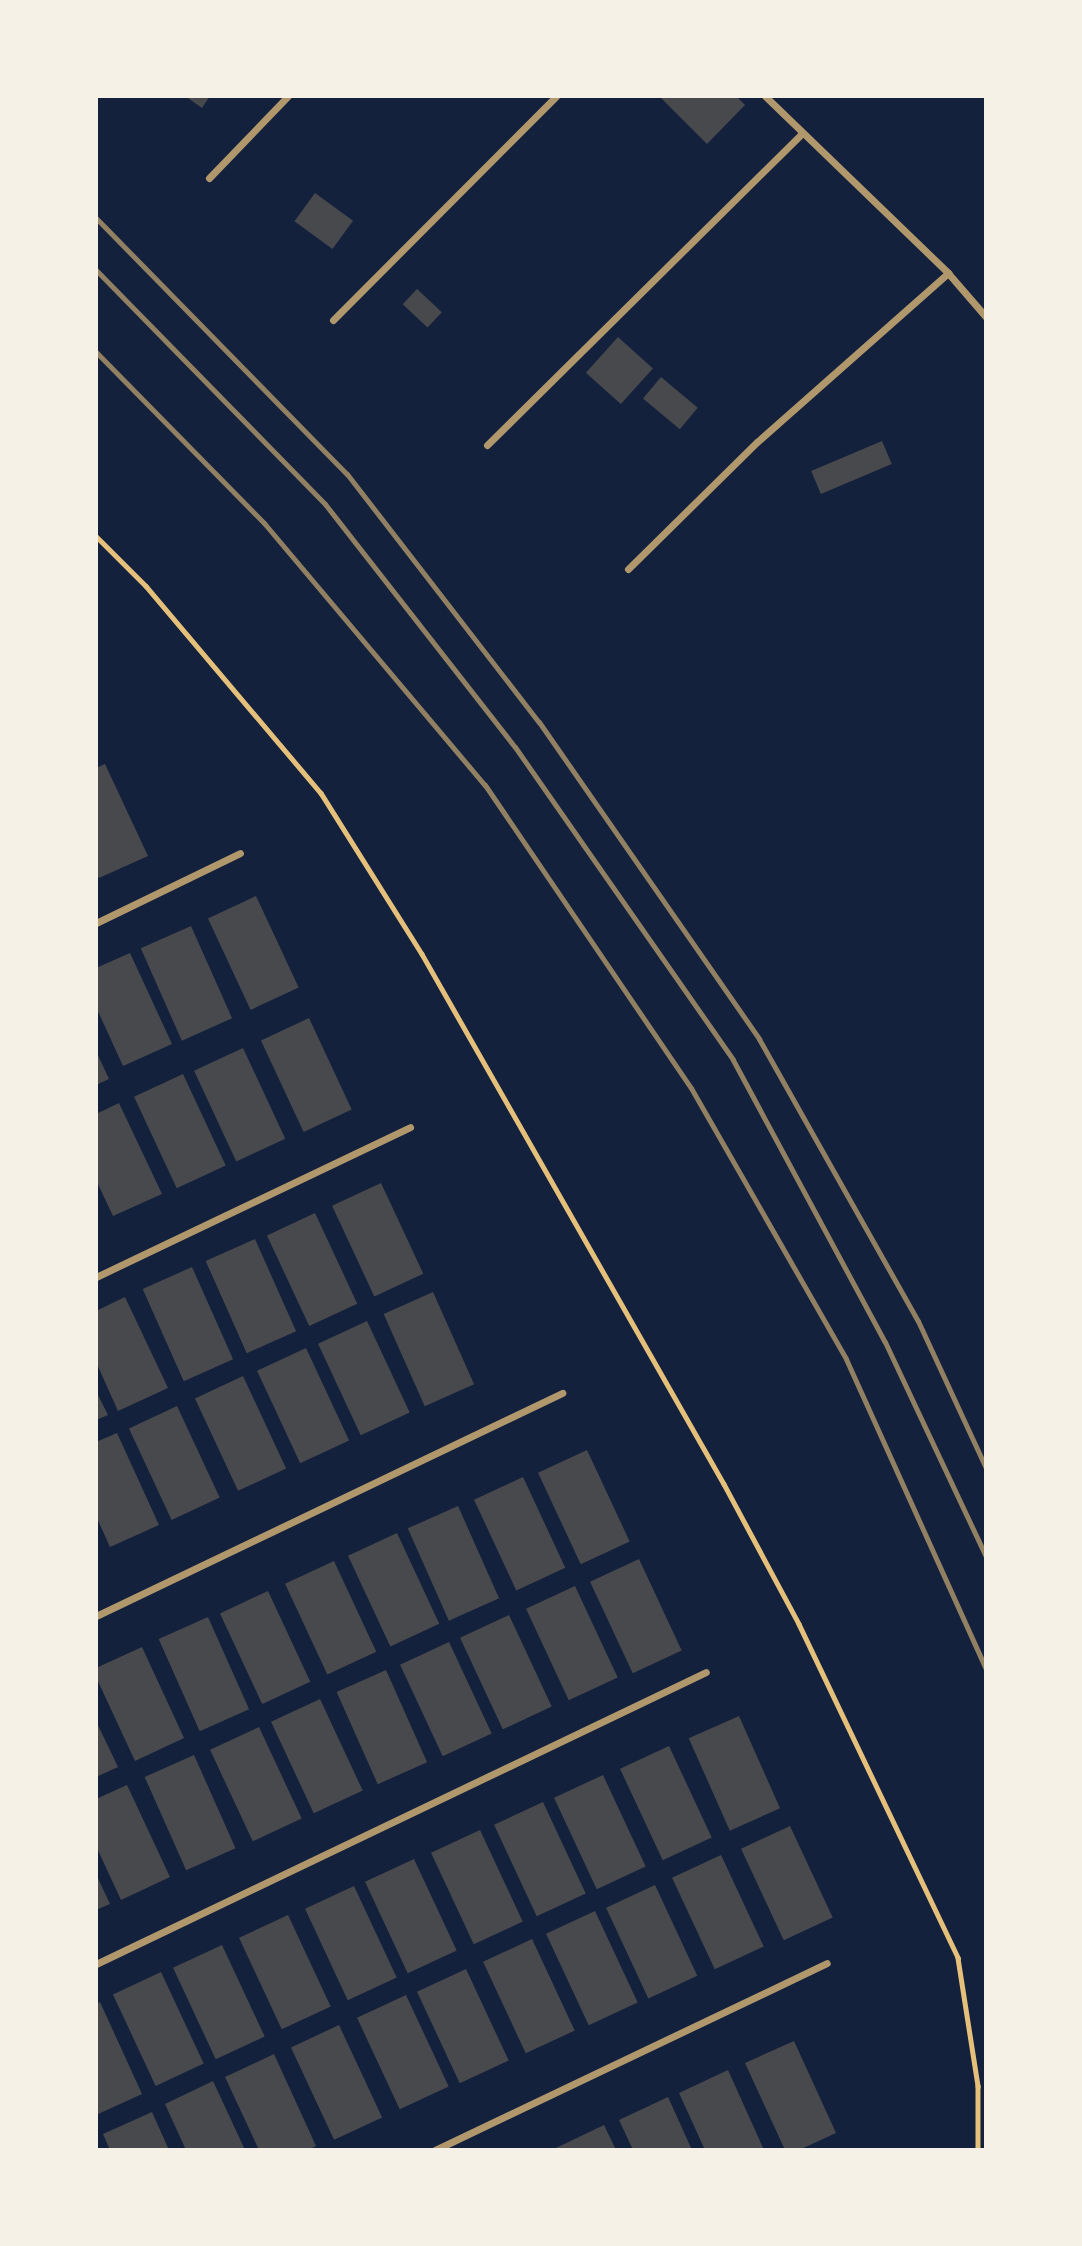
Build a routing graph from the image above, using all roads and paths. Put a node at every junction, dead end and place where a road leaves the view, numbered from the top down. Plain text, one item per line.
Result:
1 (288, 96) edge
2 (556, 96) edge
3 (765, 96) edge
4 (802, 133) junction
5 (209, 178) dead end
6 (948, 273) junction
7 (986, 317) edge
8 (333, 320) dead end
9 (487, 445) dead end
10 (96, 536) edge
11 (628, 569) dead end
12 (240, 853) dead end
13 (96, 923) edge
14 (410, 1127) dead end
15 (96, 1277) edge
16 (562, 1393) dead end
17 (96, 1616) edge
18 (706, 1672) dead end
19 (827, 1963) dead end
20 (96, 1964) edge
21 (435, 2150) edge
22 (978, 2150) edge

1 - 5 street
2 - 8 street
3 - 4 street
4 - 6 street
4 - 9 street
6 - 7 street
6 - 11 street
10 - 22 path
12 - 13 street
14 - 15 street
16 - 17 street
18 - 20 street
19 - 21 street

